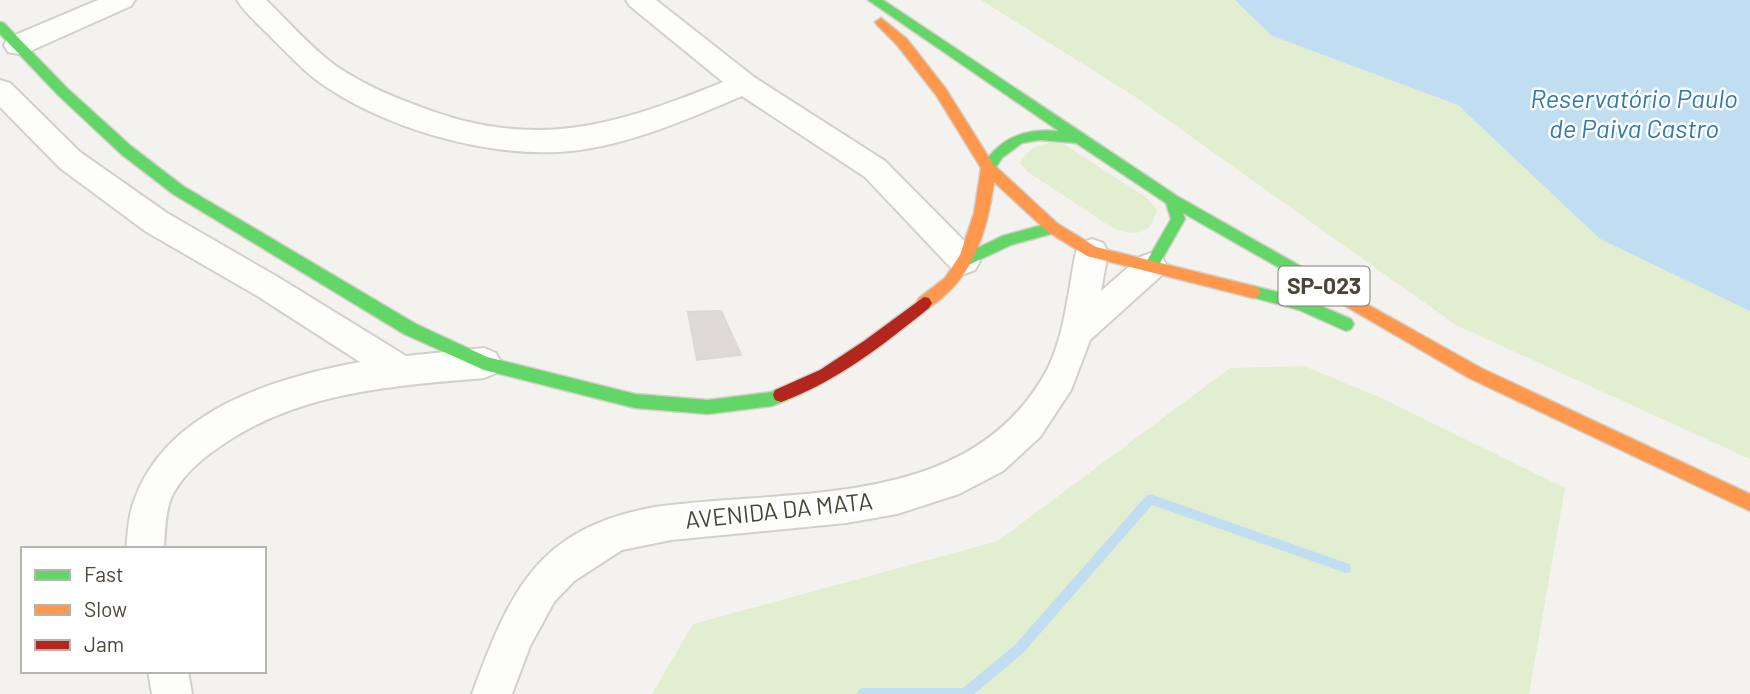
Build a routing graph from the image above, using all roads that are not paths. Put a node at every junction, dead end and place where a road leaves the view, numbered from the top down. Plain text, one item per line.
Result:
1 (122, 0) edge
2 (250, 0) edge
3 (639, 0) edge
4 (857, 0) edge
5 (874, 0) edge
6 (0, 26) edge
7 (18, 45) junction
8 (744, 84) junction
9 (0, 90) edge
10 (14, 124) edge
11 (1083, 138) junction
12 (988, 168) junction
13 (1172, 200) junction
14 (1053, 228) junction
15 (1092, 252) junction
16 (964, 261) junction
17 (1151, 266) junction
18 (1359, 330) dead end
19 (1075, 333) junction
20 (1384, 340) dead end
21 (484, 363) junction
22 (402, 371) junction
23 (1475, 373) junction
24 (1750, 503) edge
25 (145, 547) edge
26 (168, 673) edge
27 (172, 694) edge
28 (492, 694) edge

1 - 7 street
2 - 8 street
3 - 8 street
4 - 12 main road, SP-023
5 - 11 main road, SP-023
6 - 7 main road
7 - 21 main road
8 - 16 street
9 - 10 street
10 - 22 street
11 - 12 main road
11 - 13 main road, SP-023
12 - 14 main road, SP-023
12 - 16 main road
13 - 17 main road
13 - 23 main road, SP-023
14 - 15 main road, SP-023
14 - 16 main road
15 - 17 main road, SP-023
15 - 19 street, AVENIDA DA MATA
16 - 21 main road
17 - 18 main road, SP-023
17 - 19 street
19 - 28 street, AVENIDA DA MATA
20 - 23 main road, SP-023
21 - 22 street
22 - 25 street
23 - 24 main road, SP-023
26 - 27 street

